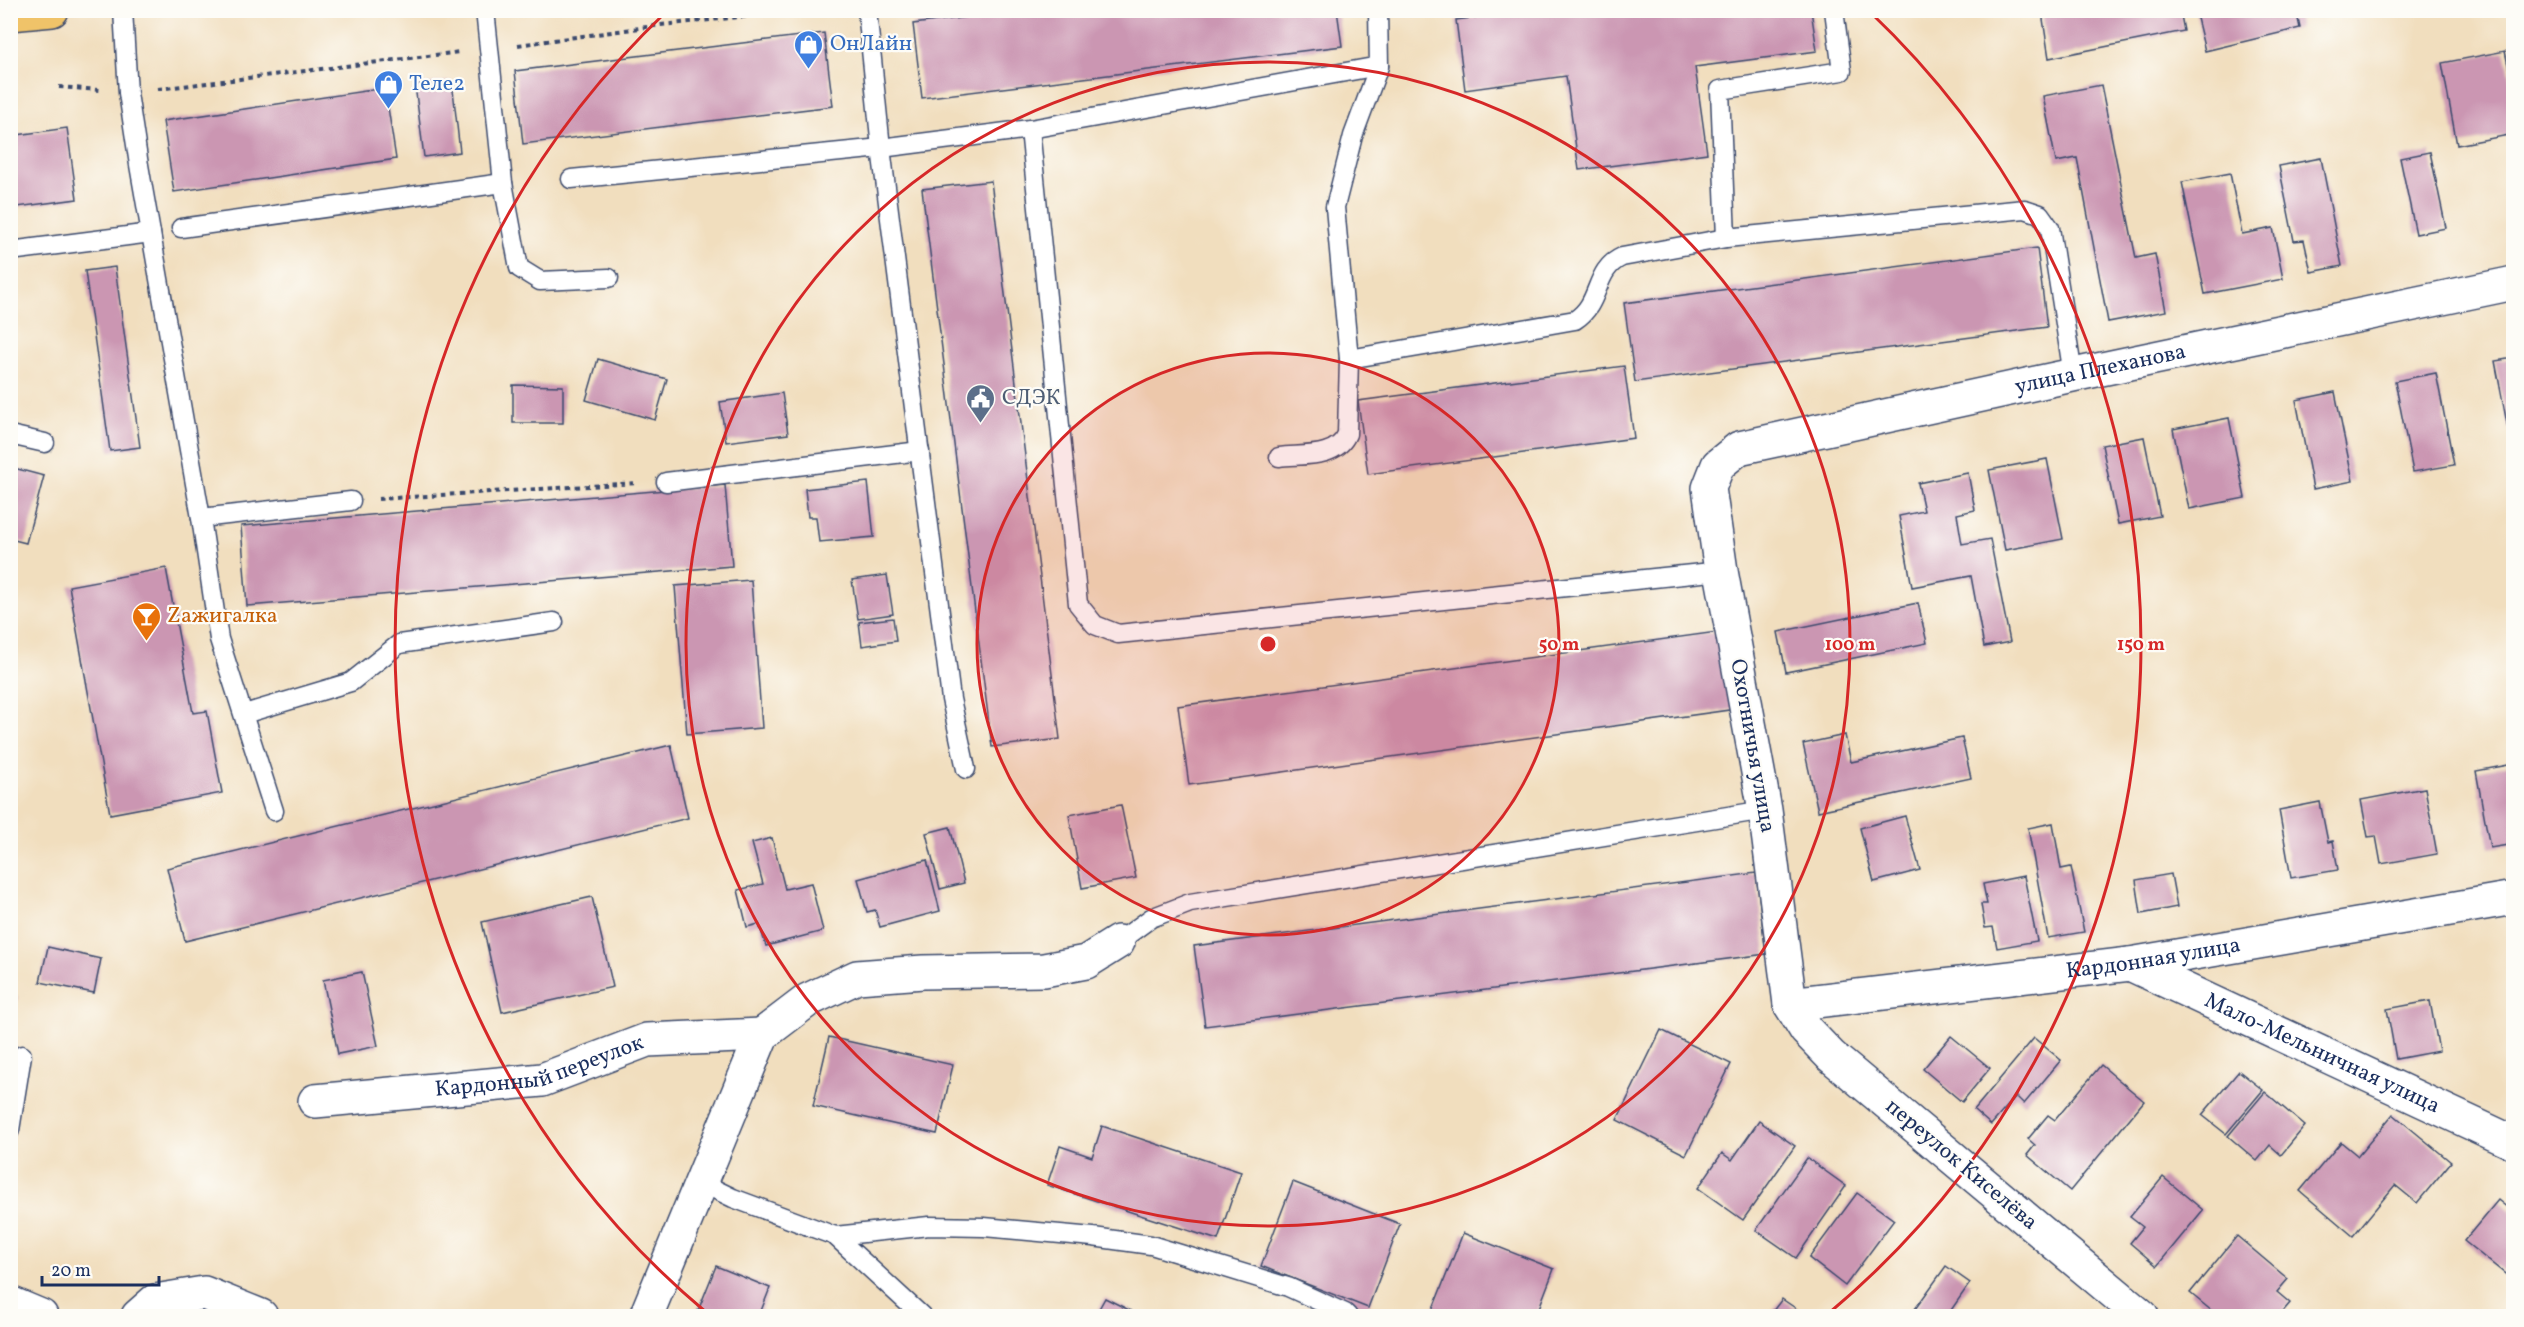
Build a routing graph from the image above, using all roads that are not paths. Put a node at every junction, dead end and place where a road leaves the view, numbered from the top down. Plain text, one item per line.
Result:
1 (52, 10) edge
2 (123, 10) edge
3 (485, 10) edge
4 (867, 10) edge
5 (1378, 10) edge
6 (1834, 10) edge
7 (10, 14) edge
8 (1379, 66) junction
9 (1030, 129) junction
10 (881, 148) junction
11 (571, 178) dead end
12 (503, 183) junction
13 (181, 228) dead end
14 (151, 233) junction
15 (1726, 238) junction
16 (10, 251) edge
17 (609, 278) dead end
18 (2514, 283) edge
19 (1349, 358) junction
20 (2073, 375) junction
21 (10, 435) edge
22 (45, 443) dead end
23 (920, 451) junction
24 (1279, 456) dead end
25 (666, 482) road end
26 (1709, 488) joint
27 (351, 501) road end
28 (201, 518) junction
29 (1720, 571) junction
30 (554, 622) dead end
31 (244, 714) junction
32 (966, 769) dead end
33 (1765, 810) junction
34 (274, 811) dead end
35 (2514, 898) edge
36 (1118, 942) joint
37 (2130, 964) junction
38 (1790, 1004) junction
39 (762, 1035) junction
40 (22, 1055) dead end
41 (315, 1101) dead end
42 (10, 1130) edge
43 (2514, 1143) edge
44 (702, 1183) junction
45 (835, 1236) junction
46 (10, 1303) edge
47 (40, 1317) edge
48 (138, 1317) edge
49 (261, 1317) edge
50 (646, 1317) edge
51 (922, 1317) edge
52 (1348, 1317) edge
53 (2142, 1317) edge

1 - 7 main road
2 - 14 lane
3 - 12 lane
4 - 10 lane
5 - 8 lane
6 - 15 lane
8 - 9 lane
8 - 19 lane
9 - 10 lane
9 - 29 lane
10 - 11 lane
10 - 23 lane
12 - 13 lane
12 - 17 lane
14 - 16 lane
14 - 28 lane
15 - 19 lane
15 - 20 lane
18 - 20 street, улица Плеханова
19 - 24 lane
20 - 26 street, улица Плеханова
21 - 22 lane
23 - 25 lane
23 - 32 lane
26 - 29 street, Охотничья улица
27 - 28 lane
28 - 31 lane
29 - 33 street, Охотничья улица
30 - 31 lane
31 - 34 lane
33 - 36 lane
33 - 38 street, Охотничья улица
35 - 37 street, Кардонная улица
36 - 39 street
37 - 38 street, Кардонная улица
37 - 43 street, Мало-Мельничная улица
38 - 53 street, переулок Киселёва
39 - 41 street, Кардонный переулок
39 - 44 street
40 - 42 lane
44 - 45 lane
44 - 50 street
45 - 51 lane
45 - 52 lane
46 - 47 street
48 - 49 street

